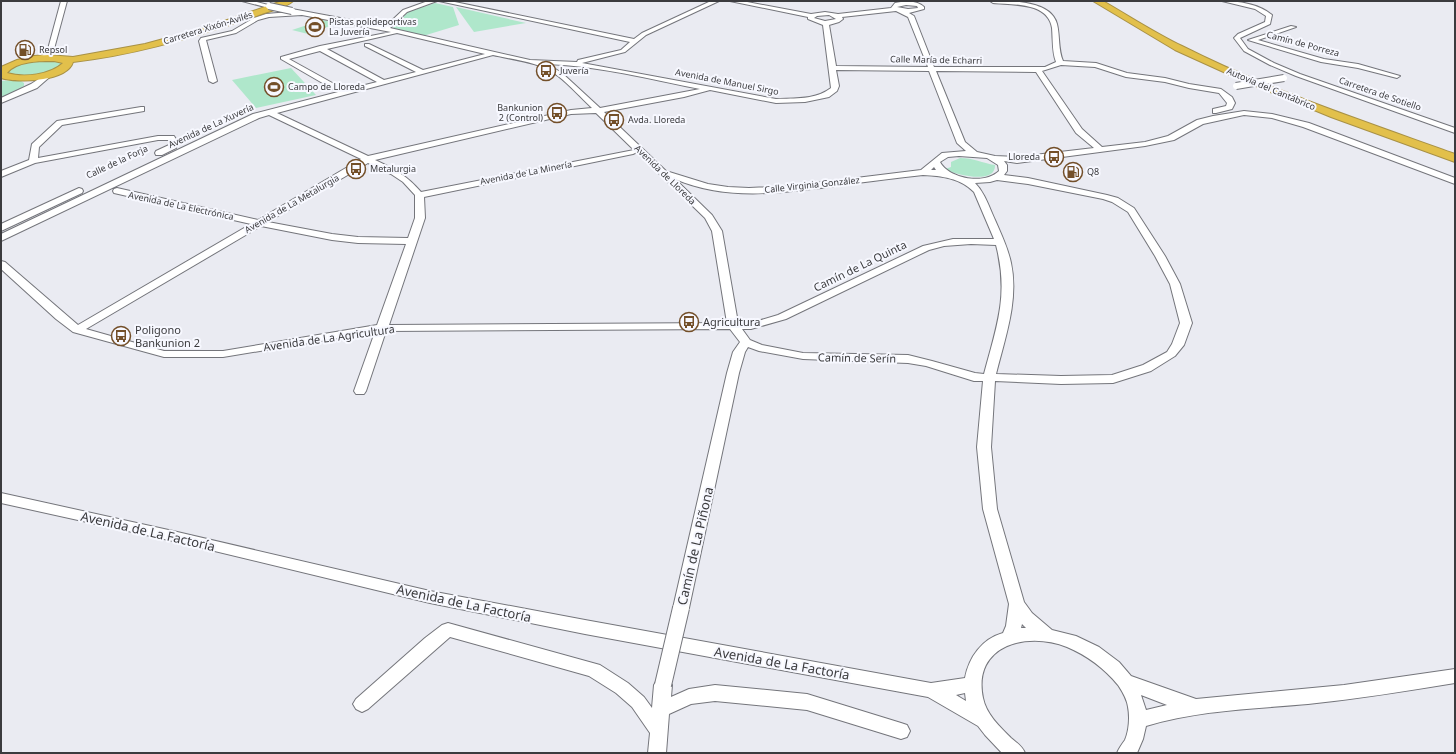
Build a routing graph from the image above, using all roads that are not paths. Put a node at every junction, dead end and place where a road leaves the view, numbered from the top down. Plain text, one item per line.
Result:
1 (64, 1) edge
2 (245, 1) edge
3 (289, 1) edge
4 (434, 1) edge
5 (442, 1) edge
6 (716, 1) edge
7 (733, 1) edge
8 (993, 1) edge
9 (1092, 1) edge
10 (1097, 1) edge
11 (1110, 1) edge
12 (1225, 1) edge
13 (894, 5) edge
14 (304, 13) junction
15 (913, 13) junction
16 (812, 16) junction
17 (838, 16) junction
18 (826, 23) junction
19 (1293, 27) dead end
20 (383, 28) junction
21 (398, 32) junction
22 (1250, 40) junction
23 (633, 41) junction
24 (1238, 41) junction
25 (367, 45) dead end
26 (320, 48) junction
27 (469, 48) junction
28 (1178, 48) junction
29 (134, 49) junction
30 (53, 53) junction
31 (492, 54) junction
32 (469, 60) junction
33 (533, 62) junction
34 (65, 63) junction
35 (572, 63) junction
36 (1060, 63) junction
37 (833, 68) junction
38 (931, 69) junction
39 (556, 70) junction
40 (1038, 70) junction
41 (422, 72) junction
42 (51, 73) junction
43 (3, 74) edge
44 (1298, 75) junction
45 (1397, 76) dead end
46 (23, 78) junction
47 (213, 81) dead end
48 (383, 82) junction
49 (711, 88) junction
50 (1221, 91) junction
51 (21, 92) junction
52 (343, 92) junction
53 (1, 101) edge
54 (593, 104) junction
55 (141, 109) dead end
56 (599, 111) junction
57 (269, 112) junction
58 (571, 112) junction
59 (1190, 127) junction
60 (1455, 131) edge
61 (961, 143) junction
62 (1100, 149) junction
63 (1455, 150) edge
64 (633, 152) dead end
65 (975, 153) junction
66 (945, 155) junction
67 (993, 158) junction
68 (1455, 158) edge
69 (368, 159) junction
70 (1017, 160) junction
71 (33, 161) junction
72 (936, 162) junction
73 (656, 167) junction
74 (1003, 168) junction
75 (923, 172) junction
76 (1, 174) edge
77 (950, 176) junction
78 (992, 178) junction
79 (963, 179) junction
80 (1028, 181) junction
81 (1455, 181) edge
82 (715, 188) junction
83 (978, 191) junction
84 (117, 192) dead end
85 (419, 195) junction
86 (692, 200) junction
87 (259, 223) junction
88 (1, 228) edge
89 (1, 238) edge
90 (412, 241) junction
91 (1000, 242) junction
92 (1, 264) edge
93 (733, 326) junction
94 (381, 328) junction
95 (78, 330) junction
96 (746, 342) junction
97 (989, 378) junction
98 (360, 391) dead end
99 (1, 498) edge
100 (1017, 604) junction
101 (1046, 634) junction
102 (1008, 637) junction
103 (1455, 676) edge
104 (1124, 680) junction
105 (972, 684) junction
106 (931, 690) junction
107 (362, 704) dead end
108 (1196, 706) junction
109 (660, 710) junction
110 (984, 720) junction
111 (1139, 720) junction
112 (658, 731) junction
113 (901, 731) dead end
114 (657, 753) edge
115 (1016, 753) edge
116 (1126, 753) edge

1 - 30 street
2 - 14 street, bridge
3 - 29 highway, Carretera Xixón-Avilés
4 - 20 street
5 - 23 street
6 - 23 street
7 - 16 street
8 - 36 street
9 - 28 highway
10 - 28 highway, Autovía del Cantábrico
11 - 63 highway, Autovía del Cantábrico
12 - 24 street
13 - 15 street
13 - 15 street
13 - 17 street
14 - 20 street, Avenida de Manuel Sirgo
14 - 47 street
15 - 38 street
16 - 17 street
16 - 18 street
17 - 18 street
18 - 37 street, Avenida de Manuel Sirgo
19 - 22 street
20 - 21 street, Avenida de Manuel Sirgo
21 - 26 street
21 - 27 street, Avenida de Manuel Sirgo
22 - 24 street
22 - 45 street, Camín de Porreza
23 - 35 street
24 - 44 street, Carretera de Sotiello
25 - 41 street
26 - 48 street
26 - 52 street
27 - 31 street, Avenida de Manuel Sirgo
27 - 32 street
28 - 68 highway, Autovía del Cantábrico
29 - 30 highway
29 - 34 highway, Carretera Xixón-Avilés
30 - 34 highway
30 - 43 highway
31 - 32 street, Avenida de La Xuvería
31 - 33 street, Avenida de Manuel Sirgo
32 - 33 street, Avenida de La Xuvería
32 - 41 street, Avenida de La Xuvería
33 - 35 street, Avenida de Manuel Sirgo
33 - 39 street, Avenida de Lloreda
34 - 42 highway, Carretera Xixón-Avilés
35 - 39 street
35 - 49 street, Avenida de Manuel Sirgo
36 - 40 street, Calle María de Echarri
36 - 50 street
37 - 38 street, Calle María de Echarri
37 - 49 street, Avenida de Manuel Sirgo
38 - 40 street, Calle María de Echarri
38 - 61 street
39 - 54 street, Avenida de Lloreda
40 - 62 street
41 - 48 street, Avenida de La Xuvería
42 - 46 highway, Carretera Xixón-Avilés
42 - 51 street
43 - 46 highway, Carretera Xixón-Avilés
44 - 50 street, bridge
44 - 60 street, Carretera de Sotiello
46 - 51 street
48 - 52 street, Avenida de La Xuvería
49 - 56 street
50 - 59 street
51 - 53 street
52 - 57 street, Avenida de La Xuvería
54 - 56 street, Avenida de Lloreda
54 - 58 street
55 - 71 street
56 - 58 street
56 - 73 street, Avenida de Lloreda
57 - 69 street
57 - 89 street, Avenida de La Xuvería
58 - 69 street, Avenida de La Metalurgia
59 - 62 street
59 - 81 street
61 - 65 street
61 - 66 street
62 - 70 street
64 - 85 street, Avenida de La Minería
65 - 66 street
65 - 67 street
66 - 72 street
67 - 70 street
67 - 74 street
69 - 85 street
69 - 87 street, Avenida de La Metalurgia
70 - 74 street
71 - 76 street, Calle de la Forja
71 - 88 street, Calle de la Forja
72 - 75 street
72 - 77 street
73 - 82 street, Calle Virginia González
73 - 86 street, Avenida de Lloreda
74 - 78 street
74 - 80 street
75 - 77 street, Calle Virginia González
75 - 82 street, Calle Virginia González
77 - 79 street, Calle Virginia González
78 - 79 street
78 - 80 street
78 - 83 street
79 - 83 street
80 - 97 street, Camín de Serín
82 - 86 street
83 - 91 street
84 - 87 street, Avenida de La Electrónica
85 - 90 street
86 - 93 street, Avenida de Lloreda
87 - 90 street, Avenida de La Electrónica
87 - 95 street, Avenida de La Metalurgia
90 - 94 street
91 - 93 street, Camín de La Quinta
91 - 97 street
92 - 95 street, Avenida de La Agricultura
93 - 94 street, Avenida de La Agricultura
93 - 96 street
94 - 95 street, Avenida de La Agricultura
94 - 98 street
96 - 97 street, Camín de Serín
96 - 109 street, Camín de La Piñona, bridge
97 - 100 street
99 - 106 street, Avenida de La Factoría
100 - 101 street
100 - 102 street
101 - 102 street
101 - 104 street
102 - 105 street
103 - 108 street
104 - 108 street
104 - 111 street
105 - 106 street, Avenida de La Factoría
105 - 110 street
106 - 110 street, Avenida de La Factoría
107 - 112 street
108 - 111 street
109 - 112 street, Camín de La Piñona
109 - 113 street
110 - 115 street
111 - 116 street
112 - 114 street, Camín de La Piñona

